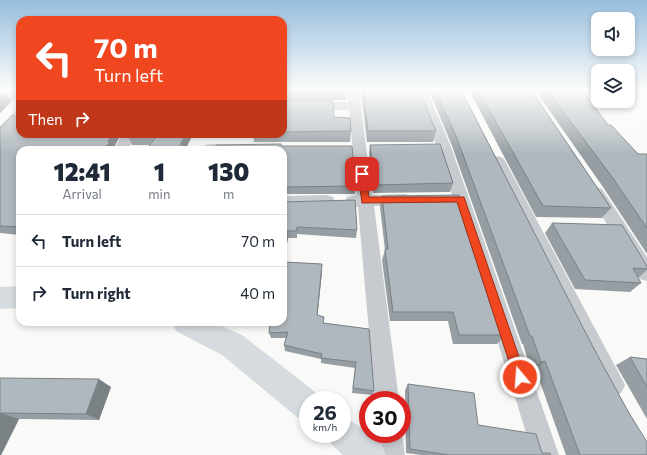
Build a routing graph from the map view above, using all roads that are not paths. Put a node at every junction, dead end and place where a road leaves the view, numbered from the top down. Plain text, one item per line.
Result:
1 (355, 111) edge
2 (430, 111) edge
3 (16, 117) edge
4 (0, 134) edge
5 (490, 146) edge
6 (343, 147) edge
7 (359, 147) junction
8 (374, 147) edge
9 (429, 147) edge
10 (444, 147) junction
11 (587, 179) edge
12 (421, 200) edge
13 (365, 201) junction
14 (287, 202) edge
15 (647, 273) edge
16 (16, 297) edge
17 (0, 298) edge
18 (193, 326) edge
19 (385, 391) edge
20 (299, 399) edge
21 (622, 401) edge
22 (351, 440) edge
23 (391, 443) edge
24 (370, 455) edge
25 (392, 455) edge
26 (546, 455) edge

1 - 7 street
2 - 10 street
3 - 4 street
5 - 21 street
6 - 7 street
7 - 8 street
7 - 13 street
9 - 10 street
10 - 26 street
11 - 15 street
12 - 13 street
13 - 14 street
13 - 19 street
16 - 17 street
18 - 20 street
22 - 24 street
23 - 25 street

